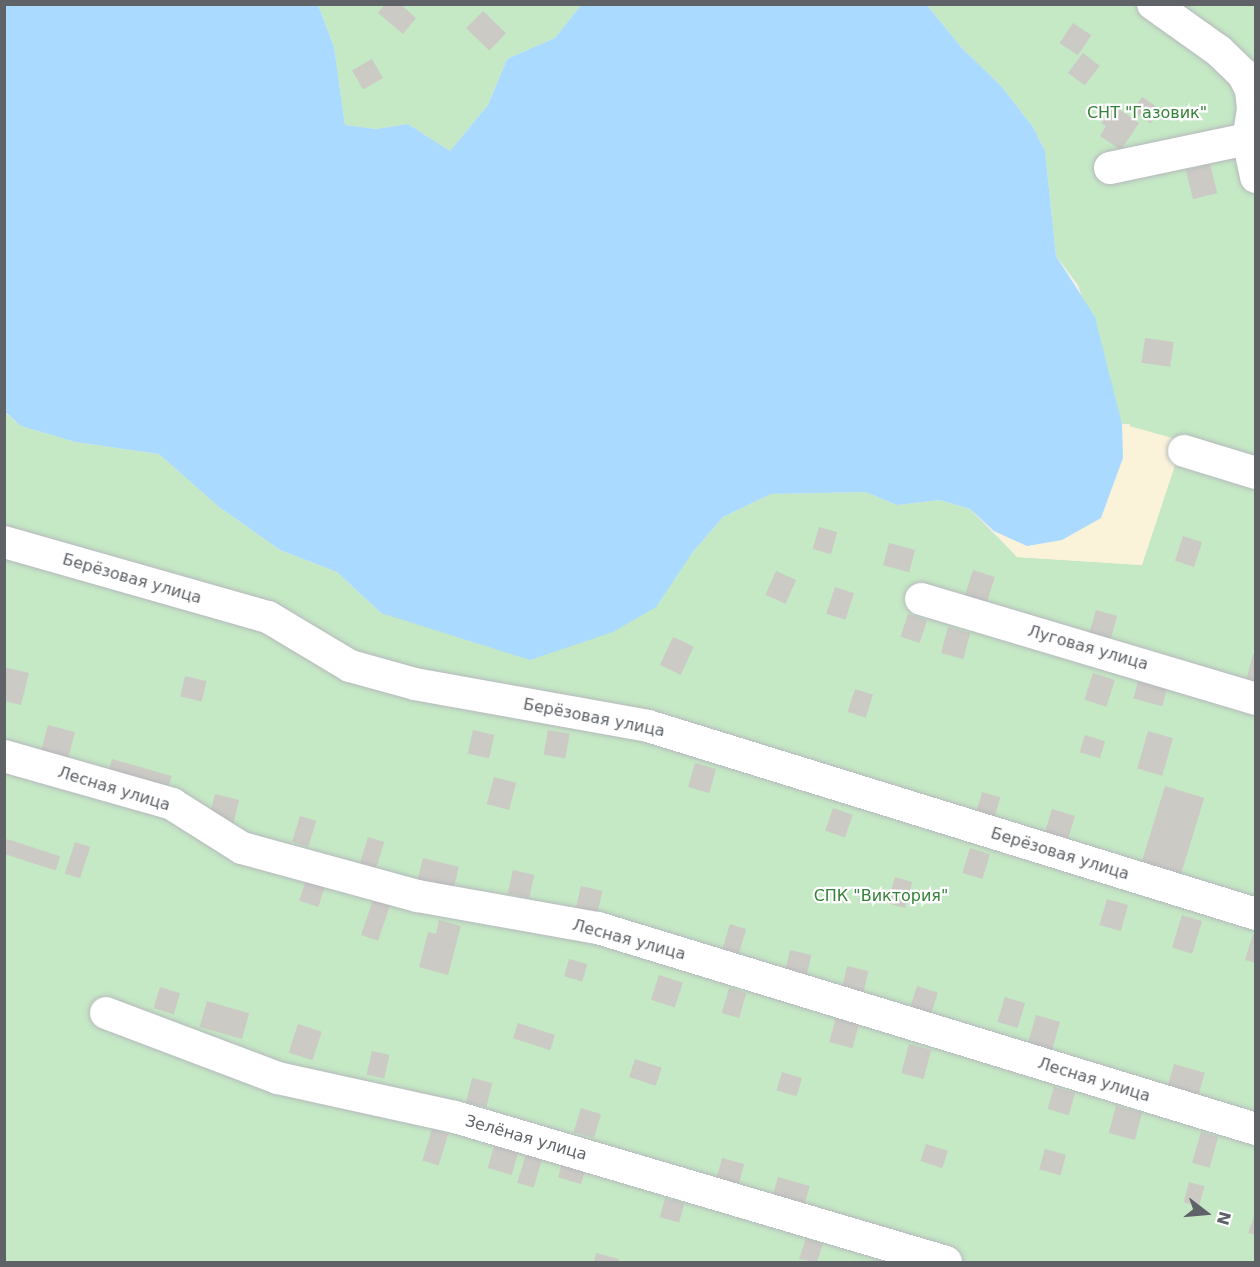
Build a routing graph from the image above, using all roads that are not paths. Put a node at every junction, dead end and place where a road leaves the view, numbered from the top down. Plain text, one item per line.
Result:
1 (1153, 4) edge
2 (1248, 139) junction
3 (1110, 168) dead end
4 (1256, 177) edge
5 (1184, 451) dead end
6 (1256, 473) edge
7 (4, 542) edge
8 (921, 599) dead end
9 (1256, 699) edge
10 (4, 756) edge
11 (1256, 914) edge
12 (106, 1013) dead end
13 (1256, 1129) edge
14 (946, 1263) edge

1 - 2 street
2 - 3 street
2 - 4 street
5 - 6 street
7 - 11 street, Берёзовая улица
8 - 9 street, Луговая улица
10 - 13 street, Лесная улица
12 - 14 street, Зелёная улица

